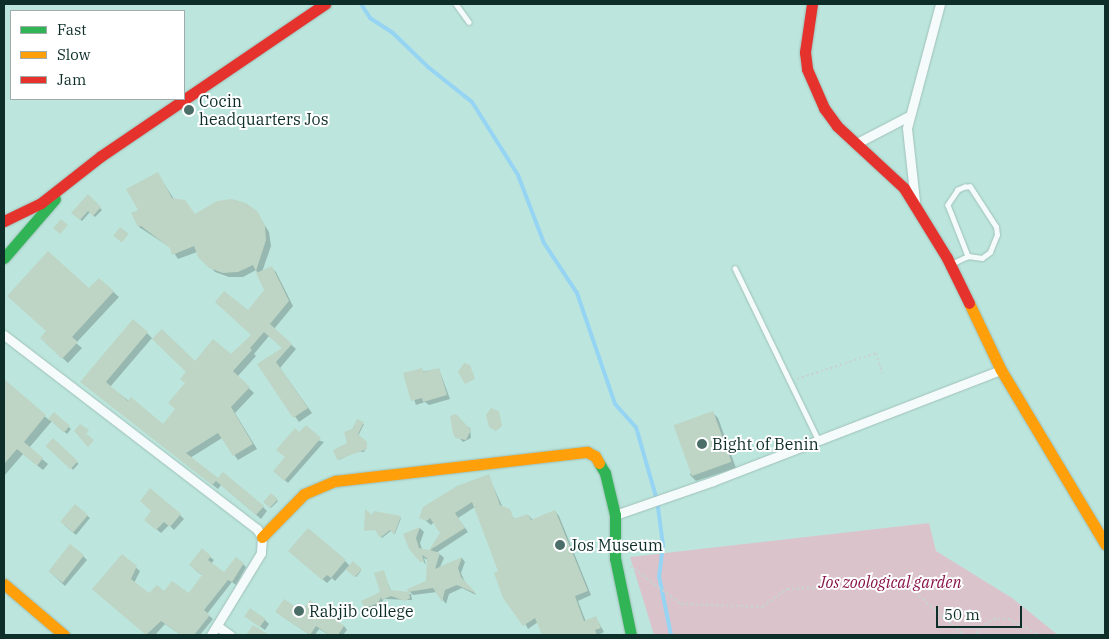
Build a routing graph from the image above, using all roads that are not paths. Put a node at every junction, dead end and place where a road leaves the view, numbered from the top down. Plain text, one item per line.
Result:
1 (325, 4) edge
2 (456, 4) edge
3 (812, 4) edge
4 (940, 4) edge
5 (469, 22) dead end
6 (185, 99) edge
7 (184, 100) edge
8 (909, 116) junction
9 (857, 143) junction
10 (63, 188) junction
11 (916, 209) junction
12 (4, 221) edge
13 (968, 256) junction
14 (4, 258) edge
15 (950, 264) junction
16 (735, 268) dead end
17 (4, 335) edge
18 (1001, 370) junction
19 (819, 441) junction
20 (615, 515) junction
21 (262, 536) junction
22 (1105, 544) edge
23 (4, 584) edge
24 (218, 626) junction
25 (64, 635) edge
26 (211, 635) edge
27 (230, 635) edge
28 (632, 635) edge

1 - 6 street
2 - 5 lane
3 - 9 street
4 - 8 street
7 - 10 street
8 - 9 street
8 - 11 street
9 - 11 street
10 - 12 street
10 - 14 street
11 - 15 street
13 - 13 lane
13 - 15 lane
15 - 18 street
16 - 19 lane
17 - 21 street
18 - 19 street
18 - 22 street
19 - 20 street
20 - 21 street
20 - 28 street
21 - 24 street
23 - 25 street
24 - 26 street
24 - 27 street

